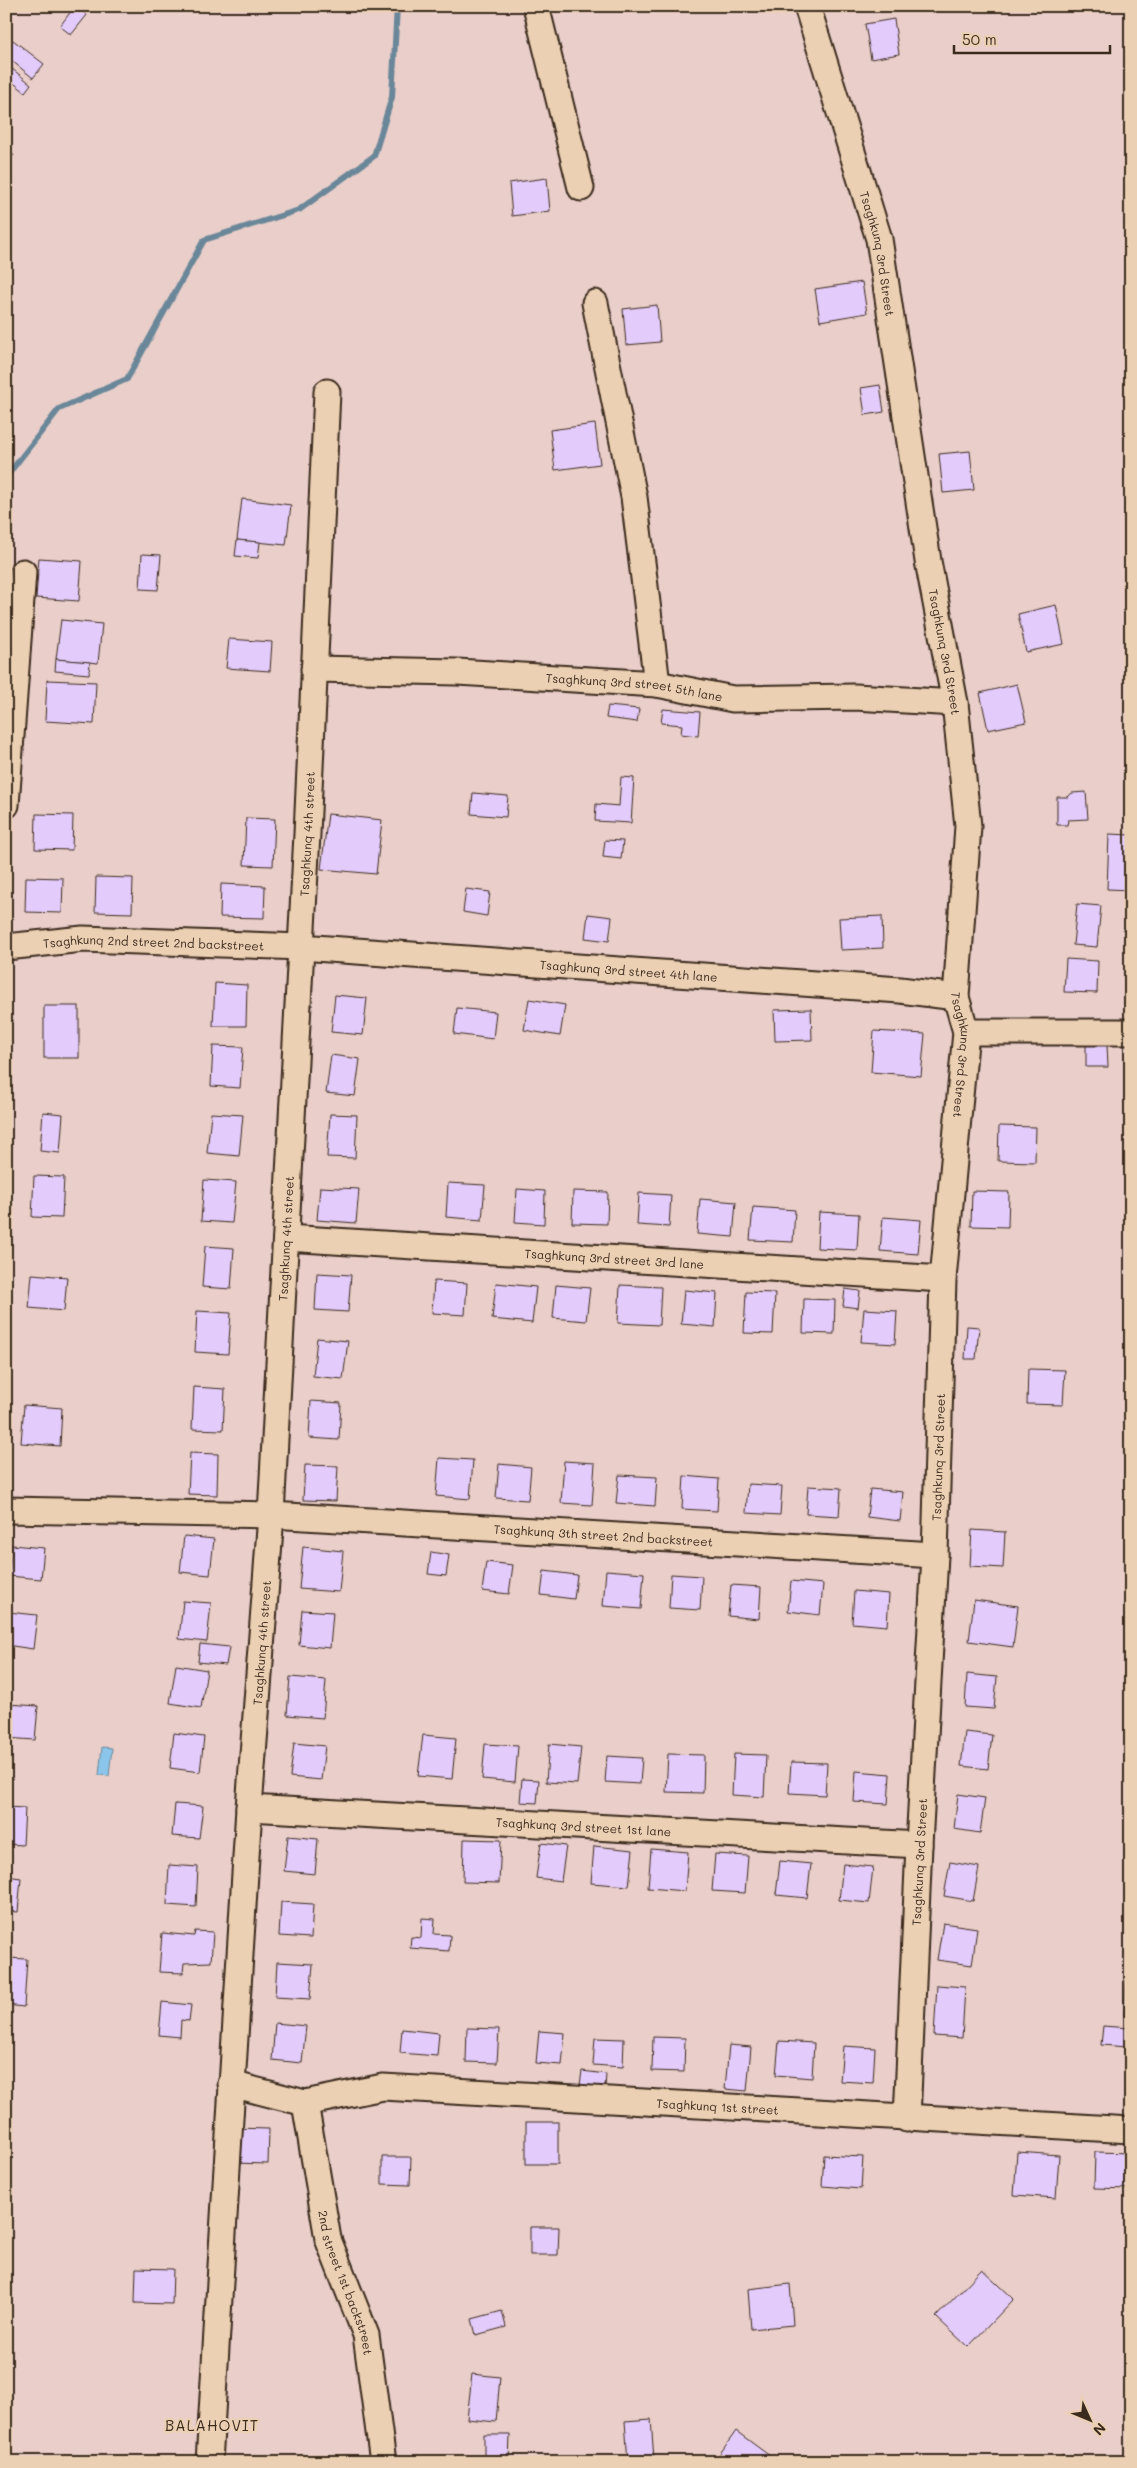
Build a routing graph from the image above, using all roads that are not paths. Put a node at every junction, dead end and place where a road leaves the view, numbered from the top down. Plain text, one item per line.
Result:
1 (536, 6) edge
2 (807, 6) edge
3 (581, 188) dead end
4 (595, 304) dead end
5 (327, 392) dead end
6 (23, 572) dead end
7 (314, 669) junction
8 (657, 684) junction
9 (955, 703) junction
10 (6, 805) edge
11 (6, 947) edge
12 (301, 947) junction
13 (956, 997) junction
14 (966, 1032) junction
15 (1131, 1032) edge
16 (286, 1238) junction
17 (943, 1279) junction
18 (6, 1510) edge
19 (271, 1515) junction
20 (935, 1555) junction
21 (249, 1808) junction
22 (919, 1845) junction
23 (231, 2084) junction
24 (305, 2103) junction
25 (907, 2119) junction
26 (1131, 2130) edge
27 (209, 2462) edge
28 (383, 2462) edge

1 - 3 street
2 - 9 street, Tsaghkunq 3rd Street
4 - 8 street
5 - 7 street, Tsaghkunq 4th street
6 - 10 street
7 - 8 street, Tsaghkunq 3rd street 5th lane
7 - 12 street, Tsaghkunq 4th street
8 - 9 street, Tsaghkunq 3rd street 5th lane
9 - 13 street, Tsaghkunq 3rd Street
11 - 12 street, Tsaghkunq 2nd street 2nd backstreet
12 - 13 street, Tsaghkunq 3rd street 4th lane
12 - 16 street, Tsaghkunq 4th street
13 - 14 street, Tsaghkunq 3rd Street
14 - 15 street
14 - 17 street, Tsaghkunq 3rd Street
16 - 17 street, Tsaghkunq 3rd street 3rd lane
16 - 19 street, Tsaghkunq 4th street
17 - 20 street, Tsaghkunq 3rd Street
18 - 19 street, Tsaghkunq 3th street 2nd backstreet
19 - 20 street, Tsaghkunq 3th street 2nd backstreet
19 - 21 street, Tsaghkunq 4th street
20 - 22 street, Tsaghkunq 3rd Street
21 - 22 street, Tsaghkunq 3rd street 1st lane
21 - 23 street, Tsaghkunq 4th street
22 - 25 street, Tsaghkunq 3rd Street
23 - 24 street
23 - 27 street, Tsaghkunq 4th street
24 - 25 street, Tsaghkunq 1st street
24 - 28 street, 2nd street 1st backstreet
25 - 26 street, Tsaghkunq 1st street

